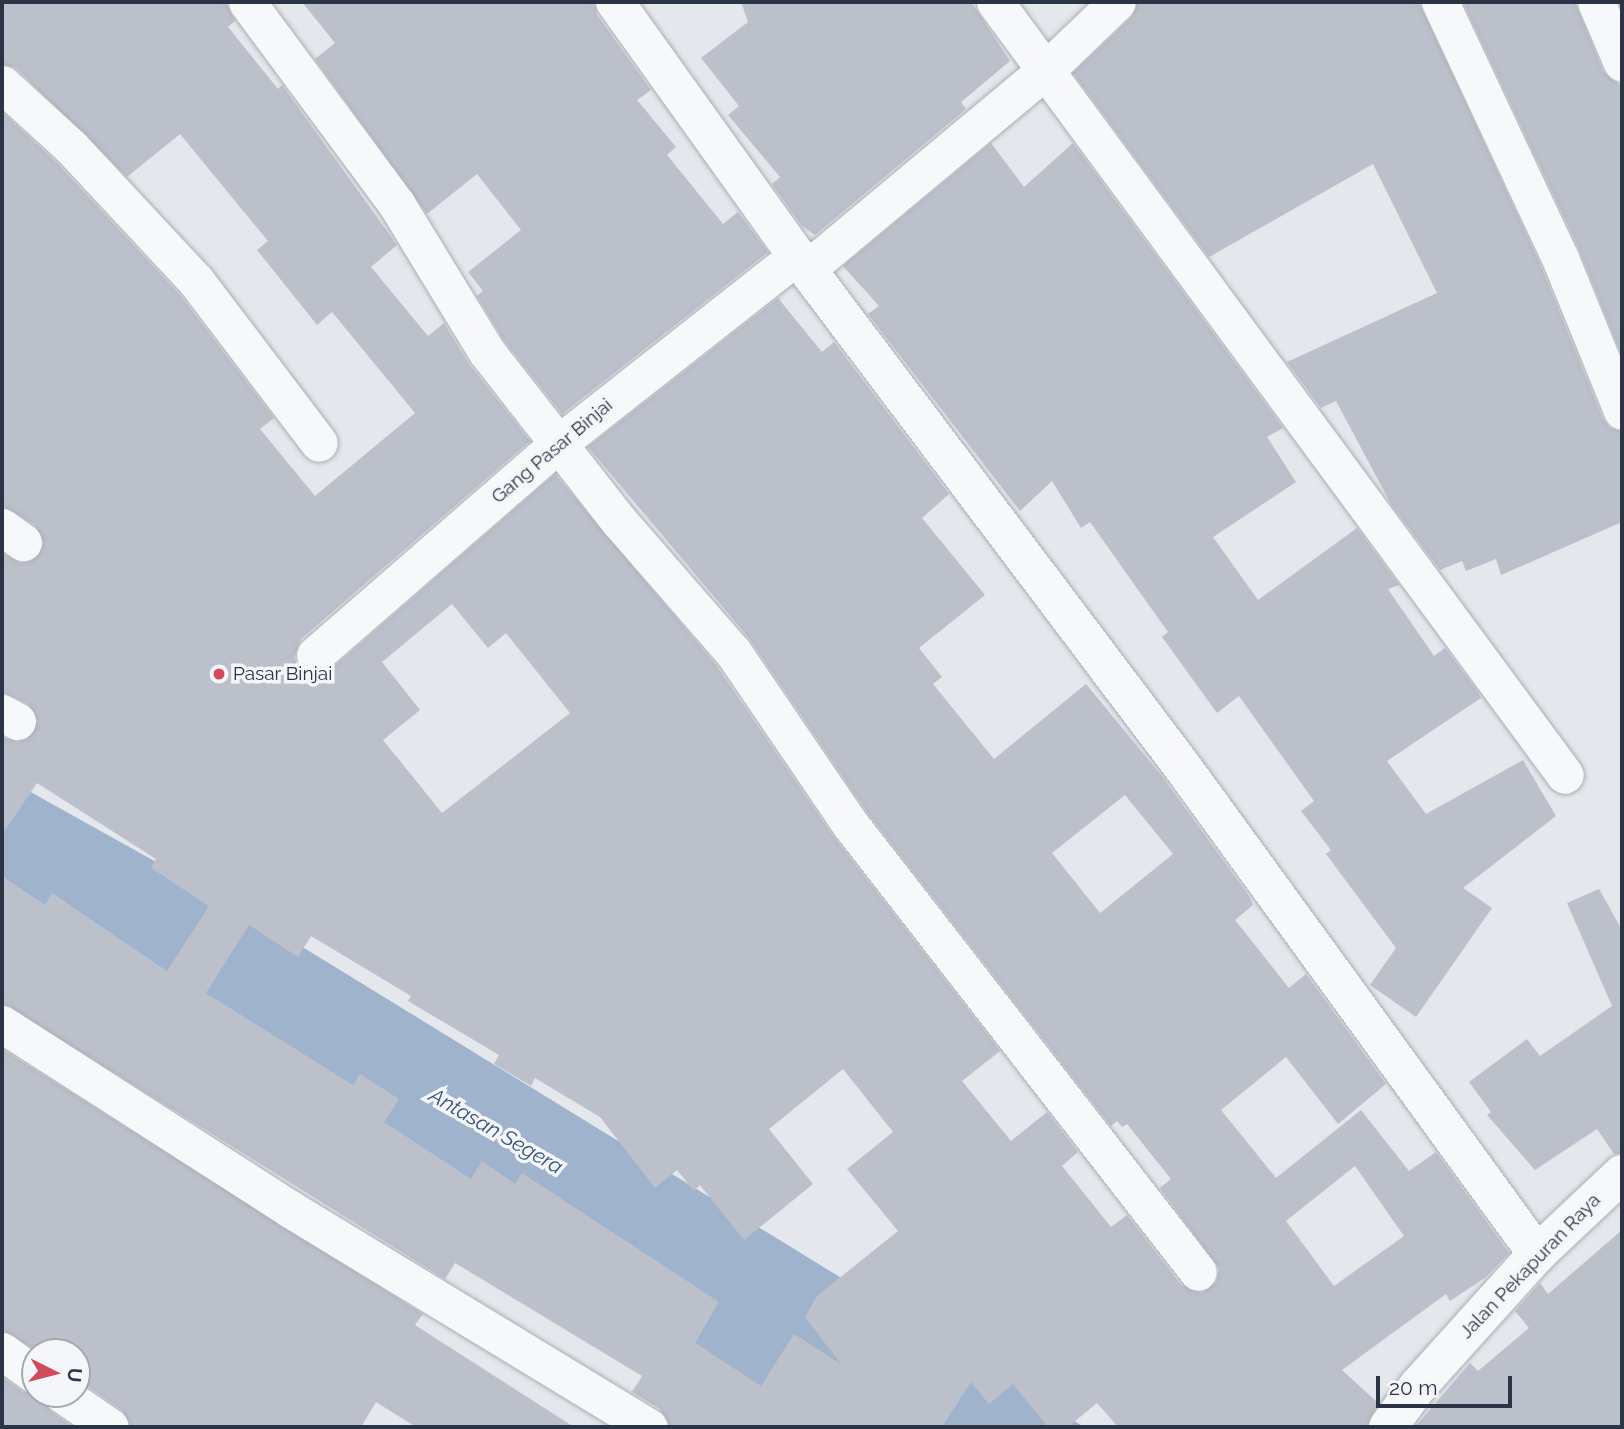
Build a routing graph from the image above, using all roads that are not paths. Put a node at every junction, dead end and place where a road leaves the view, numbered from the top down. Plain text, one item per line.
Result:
1 (247, 2) edge
2 (615, 2) edge
3 (995, 2) edge
4 (1117, 2) edge
5 (1440, 2) edge
6 (1596, 2) edge
7 (1622, 63) edge
8 (1046, 70) junction
9 (2, 84) edge
10 (802, 262) junction
11 (1622, 411) edge
12 (319, 443) dead end
13 (559, 443) junction
14 (315, 655) dead end
15 (1565, 775) dead end
16 (2, 1024) edge
17 (1622, 1174) edge
18 (1537, 1254) junction
19 (1198, 1272) dead end
20 (2, 1351) edge
21 (21, 1365) edge
22 (82, 1408) edge
23 (110, 1427) edge
24 (649, 1427) edge
25 (1388, 1427) edge

1 - 13 street
2 - 10 street
3 - 8 street
4 - 8 street, Gang Pasar Binjai
5 - 11 street
6 - 7 street
8 - 10 street, Gang Pasar Binjai
8 - 15 street
9 - 12 street
10 - 13 street, Gang Pasar Binjai
10 - 18 street
13 - 14 street, Gang Pasar Binjai
13 - 19 street
16 - 24 street
17 - 18 street, Jalan Pekapuran Raya
18 - 25 street, Jalan Pekapuran Raya
20 - 21 street
22 - 23 street

